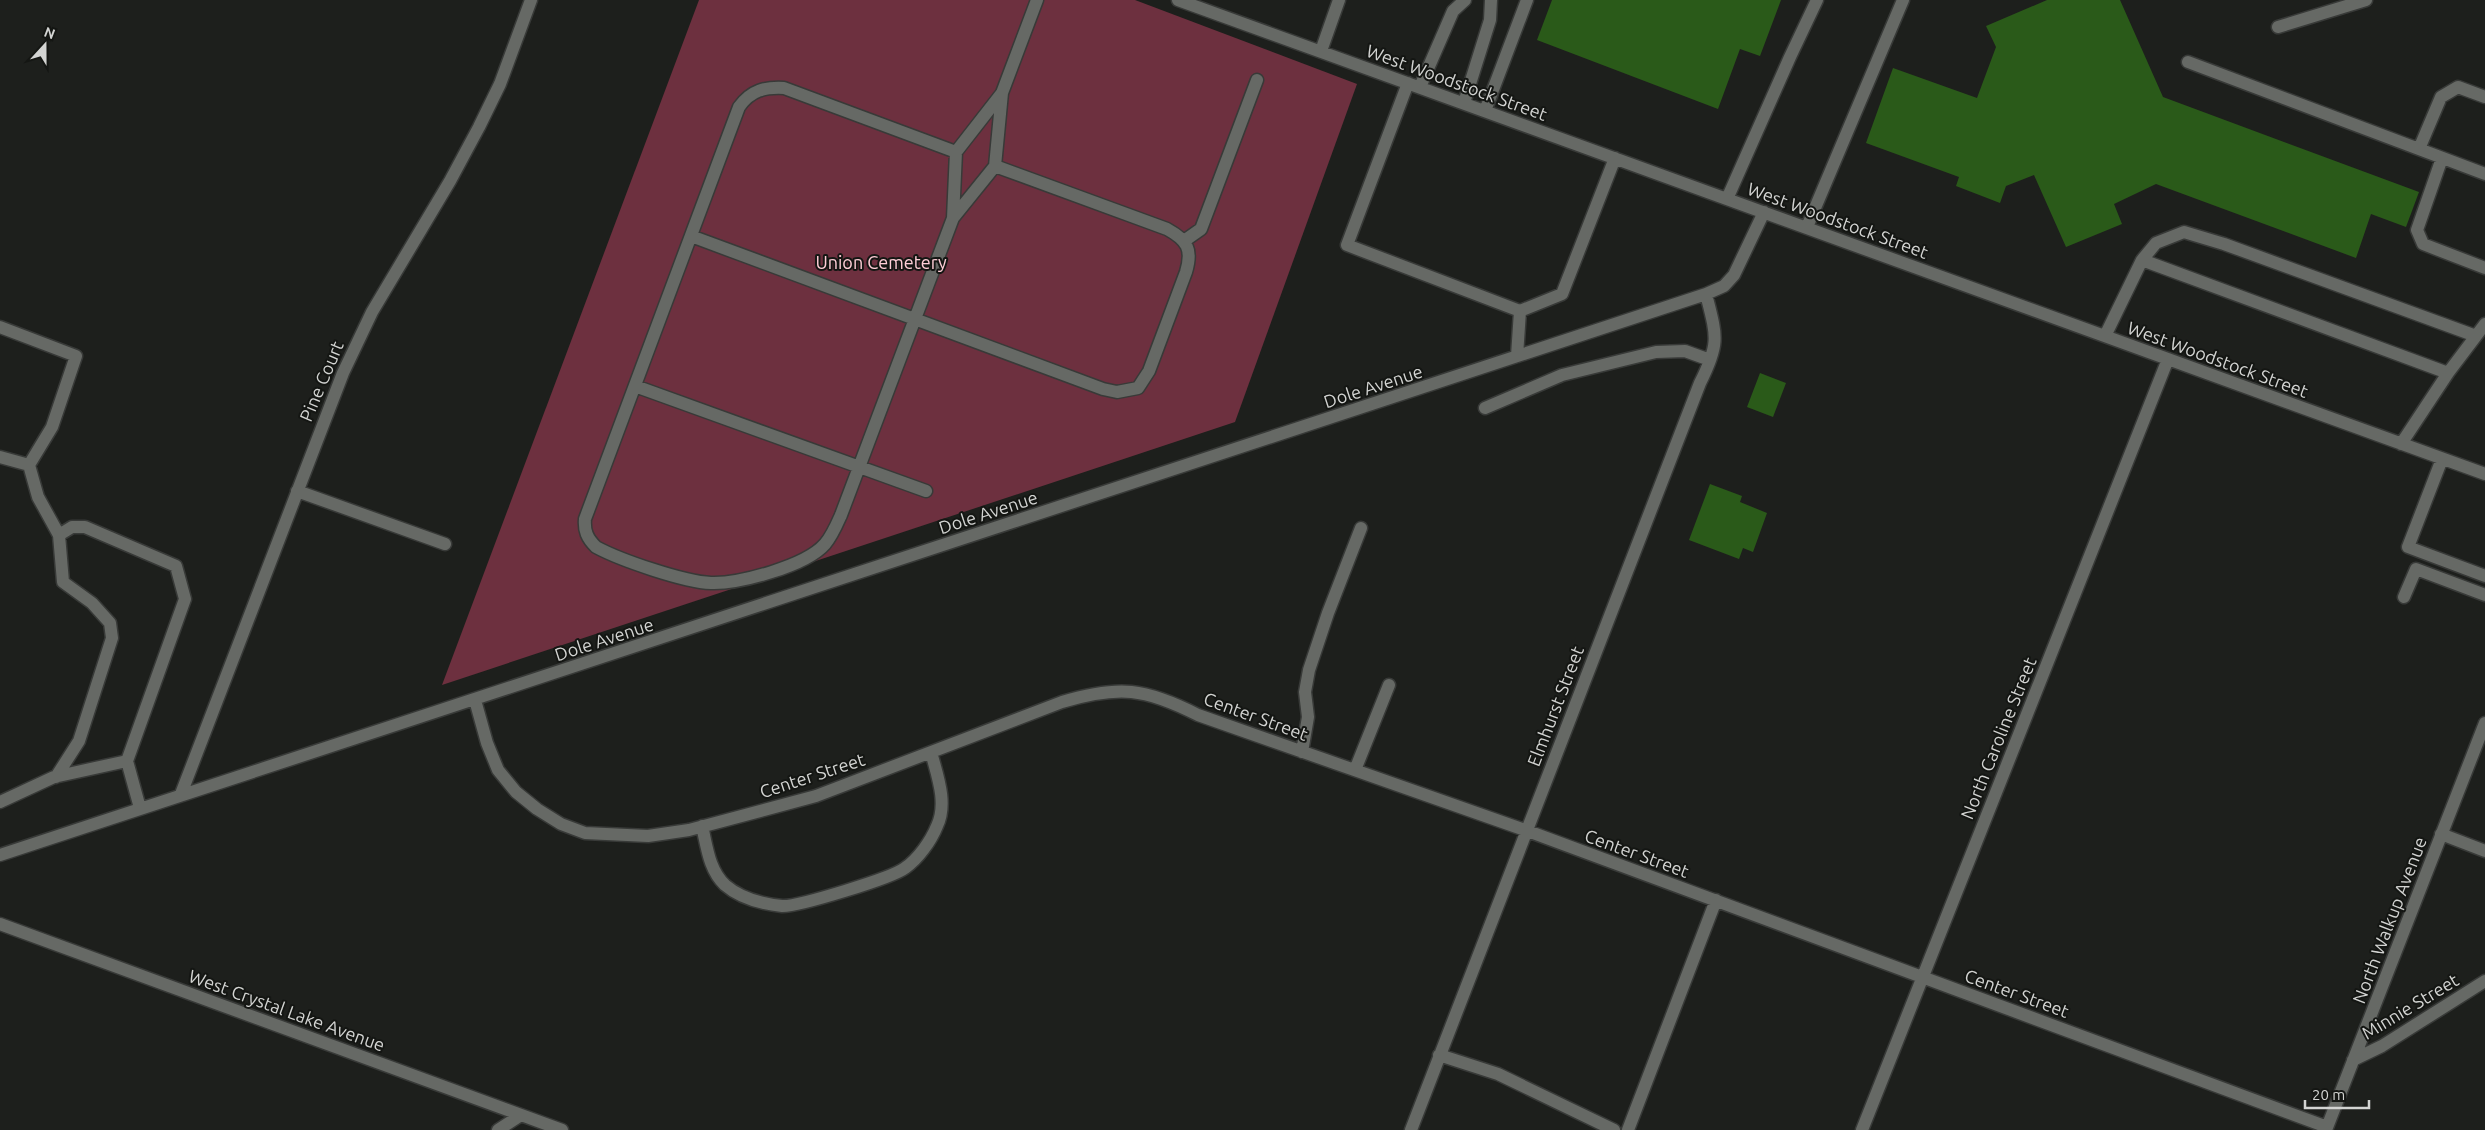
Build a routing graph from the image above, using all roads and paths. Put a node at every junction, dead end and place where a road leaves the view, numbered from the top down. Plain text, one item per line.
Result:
1 (531, 0) edge
2 (1037, 0) edge
3 (1178, 0) edge
4 (1339, 0) edge
5 (1466, 0) edge
6 (1492, 0) edge
7 (1527, 0) edge
8 (1817, 0) edge
9 (1903, 0) edge
10 (2366, 0) edge
11 (2278, 27) dead end
12 (1321, 51) junction
13 (2188, 62) dead end
14 (1257, 80) dead end
15 (1414, 85) junction
16 (1002, 93) junction
17 (2485, 96) edge
18 (1464, 103) junction
19 (1485, 111) junction
20 (2419, 149) junction
21 (956, 152) junction
22 (1615, 158) junction
23 (2442, 158) junction
24 (995, 166) junction
25 (2485, 174) edge
26 (1727, 199) junction
27 (1764, 212) junction
28 (953, 218) junction
29 (1807, 227) junction
30 (691, 236) junction
31 (1184, 241) junction
32 (2142, 260) junction
33 (2485, 268) edge
34 (1706, 294) junction
35 (1520, 310) junction
36 (915, 318) junction
37 (2485, 324) edge
38 (0, 327) edge
39 (2105, 336) junction
40 (2476, 336) junction
41 (1517, 356) junction
42 (2168, 359) junction
43 (1710, 360) junction
44 (2448, 373) junction
45 (635, 386) junction
46 (1485, 408) dead end
47 (2401, 444) junction
48 (0, 457) edge
49 (2442, 459) junction
50 (29, 465) junction
51 (859, 467) junction
52 (2485, 474) edge
53 (926, 491) dead end
54 (296, 492) junction
55 (1361, 528) dead end
56 (59, 535) junction
57 (445, 544) dead end
58 (2485, 576) edge
59 (2485, 595) edge
60 (2404, 596) dead end
61 (1389, 685) dead end
62 (475, 700) junction
63 (2485, 723) edge
64 (932, 752) junction
65 (1302, 752) junction
66 (127, 761) junction
67 (1355, 770) junction
68 (56, 777) junction
69 (181, 794) junction
70 (0, 802) edge
71 (140, 808) junction
72 (702, 826) junction
73 (1525, 830) junction
74 (2442, 834) junction
75 (2485, 850) edge
76 (0, 855) edge
77 (1716, 900) junction
78 (0, 924) edge
79 (1921, 976) junction
80 (2485, 981) edge
81 (1440, 1055) junction
82 (2353, 1060) junction
83 (521, 1115) junction
84 (2326, 1129) edge
85 (498, 1130) edge
86 (562, 1130) edge
87 (1411, 1130) edge
88 (1614, 1130) edge
89 (1628, 1130) edge
90 (1862, 1130) edge

1 - 54 street, Pine Court
2 - 16 street
3 - 12 street, West Woodstock Street
4 - 12 street
5 - 15 street
6 - 18 street
7 - 19 street
8 - 26 street
9 - 29 street
10 - 11 street
12 - 15 street, West Woodstock Street
13 - 20 street
14 - 31 street
15 - 18 street, West Woodstock Street
15 - 35 street
16 - 21 street
16 - 24 street
17 - 20 street
18 - 19 street, West Woodstock Street
19 - 22 street, West Woodstock Street
20 - 23 street
21 - 28 street
21 - 30 street
22 - 26 street, West Woodstock Street
22 - 35 street
23 - 25 street
23 - 33 street
24 - 28 street
24 - 31 street
26 - 27 street, West Woodstock Street
27 - 29 street, West Woodstock Street
27 - 34 street, Dole Avenue
28 - 36 street
29 - 39 street, West Woodstock Street
30 - 36 street
30 - 45 street
31 - 36 street
32 - 39 street
32 - 40 street
32 - 44 street
34 - 41 street, Dole Avenue
34 - 43 street, Elmhurst Street
35 - 41 street
36 - 51 street
37 - 40 street
38 - 50 street
39 - 42 street, West Woodstock Street
40 - 44 street
41 - 62 street, Dole Avenue
42 - 47 street, West Woodstock Street
42 - 79 street, North Caroline Street
43 - 46 street
43 - 73 street, Elmhurst Street
44 - 47 street
45 - 51 street
45 - 51 street
47 - 49 street, West Woodstock Street
48 - 50 street
49 - 52 street, West Woodstock Street
49 - 58 street
50 - 56 street
51 - 53 street
54 - 57 street
54 - 69 street, Pine Court
55 - 65 street
56 - 66 street
56 - 68 street
59 - 60 street
61 - 67 street
62 - 69 street, Dole Avenue
62 - 72 street, Center Street
63 - 74 street, North Walkup Avenue
64 - 65 street, Center Street
64 - 72 street, Center Street
64 - 72 street
65 - 67 street, Center Street
66 - 68 street
66 - 71 street
67 - 73 street, Center Street
68 - 70 street
69 - 71 street, Dole Avenue
71 - 76 street, Dole Avenue
73 - 77 street, Center Street
73 - 81 street, Elmhurst Street
74 - 75 street
74 - 82 street, North Walkup Avenue
77 - 79 street, Center Street
77 - 89 street
78 - 83 street, West Crystal Lake Avenue
79 - 84 street, Center Street
79 - 90 street, North Caroline Street
80 - 82 street, Minnie Street
81 - 87 street, Elmhurst Street
81 - 88 street
82 - 84 street, North Walkup Avenue
83 - 85 street
83 - 86 street, West Crystal Lake Avenue

